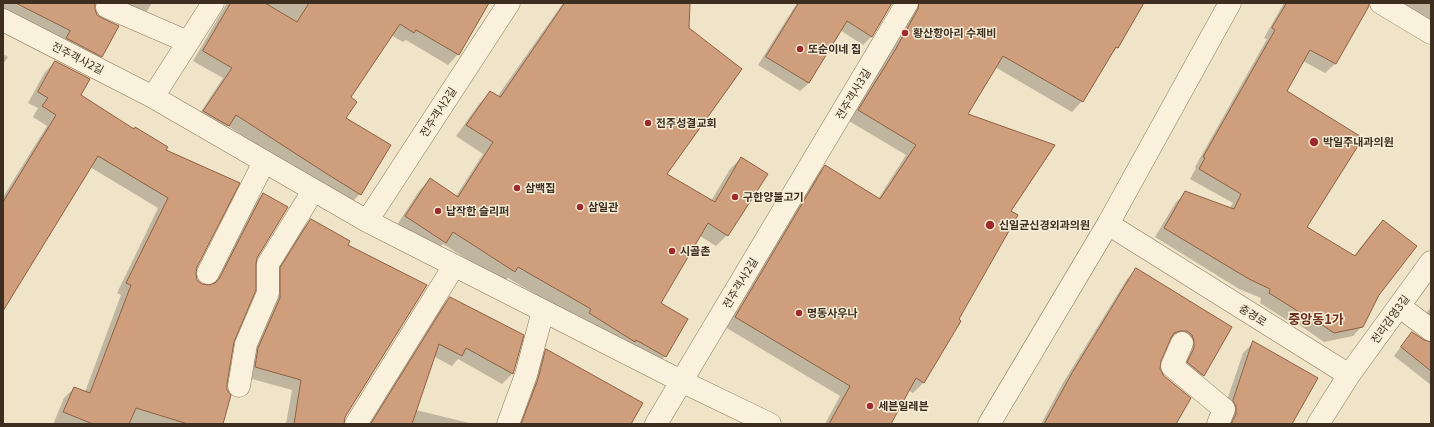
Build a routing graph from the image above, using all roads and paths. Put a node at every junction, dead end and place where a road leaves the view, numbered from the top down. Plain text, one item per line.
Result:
1 (213, 3) edge
2 (907, 3) edge
3 (1230, 3) edge
4 (1381, 3) edge
5 (506, 4) edge
6 (107, 7) dead end
7 (3, 20) edge
8 (1431, 33) edge
9 (188, 42) junction
10 (153, 97) junction
11 (264, 162) junction
12 (799, 185) joint
13 (313, 191) junction
14 (367, 221) junction
15 (1108, 224) junction
16 (1431, 262) edge
17 (454, 266) junction
18 (208, 273) dead end
19 (1399, 306) junction
20 (543, 311) junction
21 (1431, 330) edge
22 (1182, 343) dead end
23 (1349, 375) junction
24 (681, 381) junction
25 (239, 386) dead end
26 (356, 424) edge
27 (508, 424) edge
28 (656, 424) edge
29 (770, 424) edge
30 (990, 424) edge
31 (1218, 424) edge
32 (1318, 424) edge

1 - 9 street
2 - 12 street, 전주객사3길
3 - 15 street
4 - 8 street
5 - 14 street, 전주객사2길
6 - 9 street
7 - 10 street, 전주객사2길
9 - 10 street
10 - 11 street, 전주객사2길
11 - 13 street, 전주객사2길
11 - 18 street
12 - 24 street, 전주객사2길
13 - 14 street, 전주객사2길
13 - 25 street
14 - 17 street, 전주객사2길
15 - 23 street, 충경로
15 - 30 street
16 - 19 street, 전라감영3길
17 - 20 street, 전주객사2길
17 - 26 street
19 - 21 street
19 - 23 street, 전라감영3길
20 - 24 street, 전주객사2길
20 - 27 street
22 - 31 street
23 - 32 street
24 - 28 street, 전주객사2길
24 - 29 street, 전주객사2길

